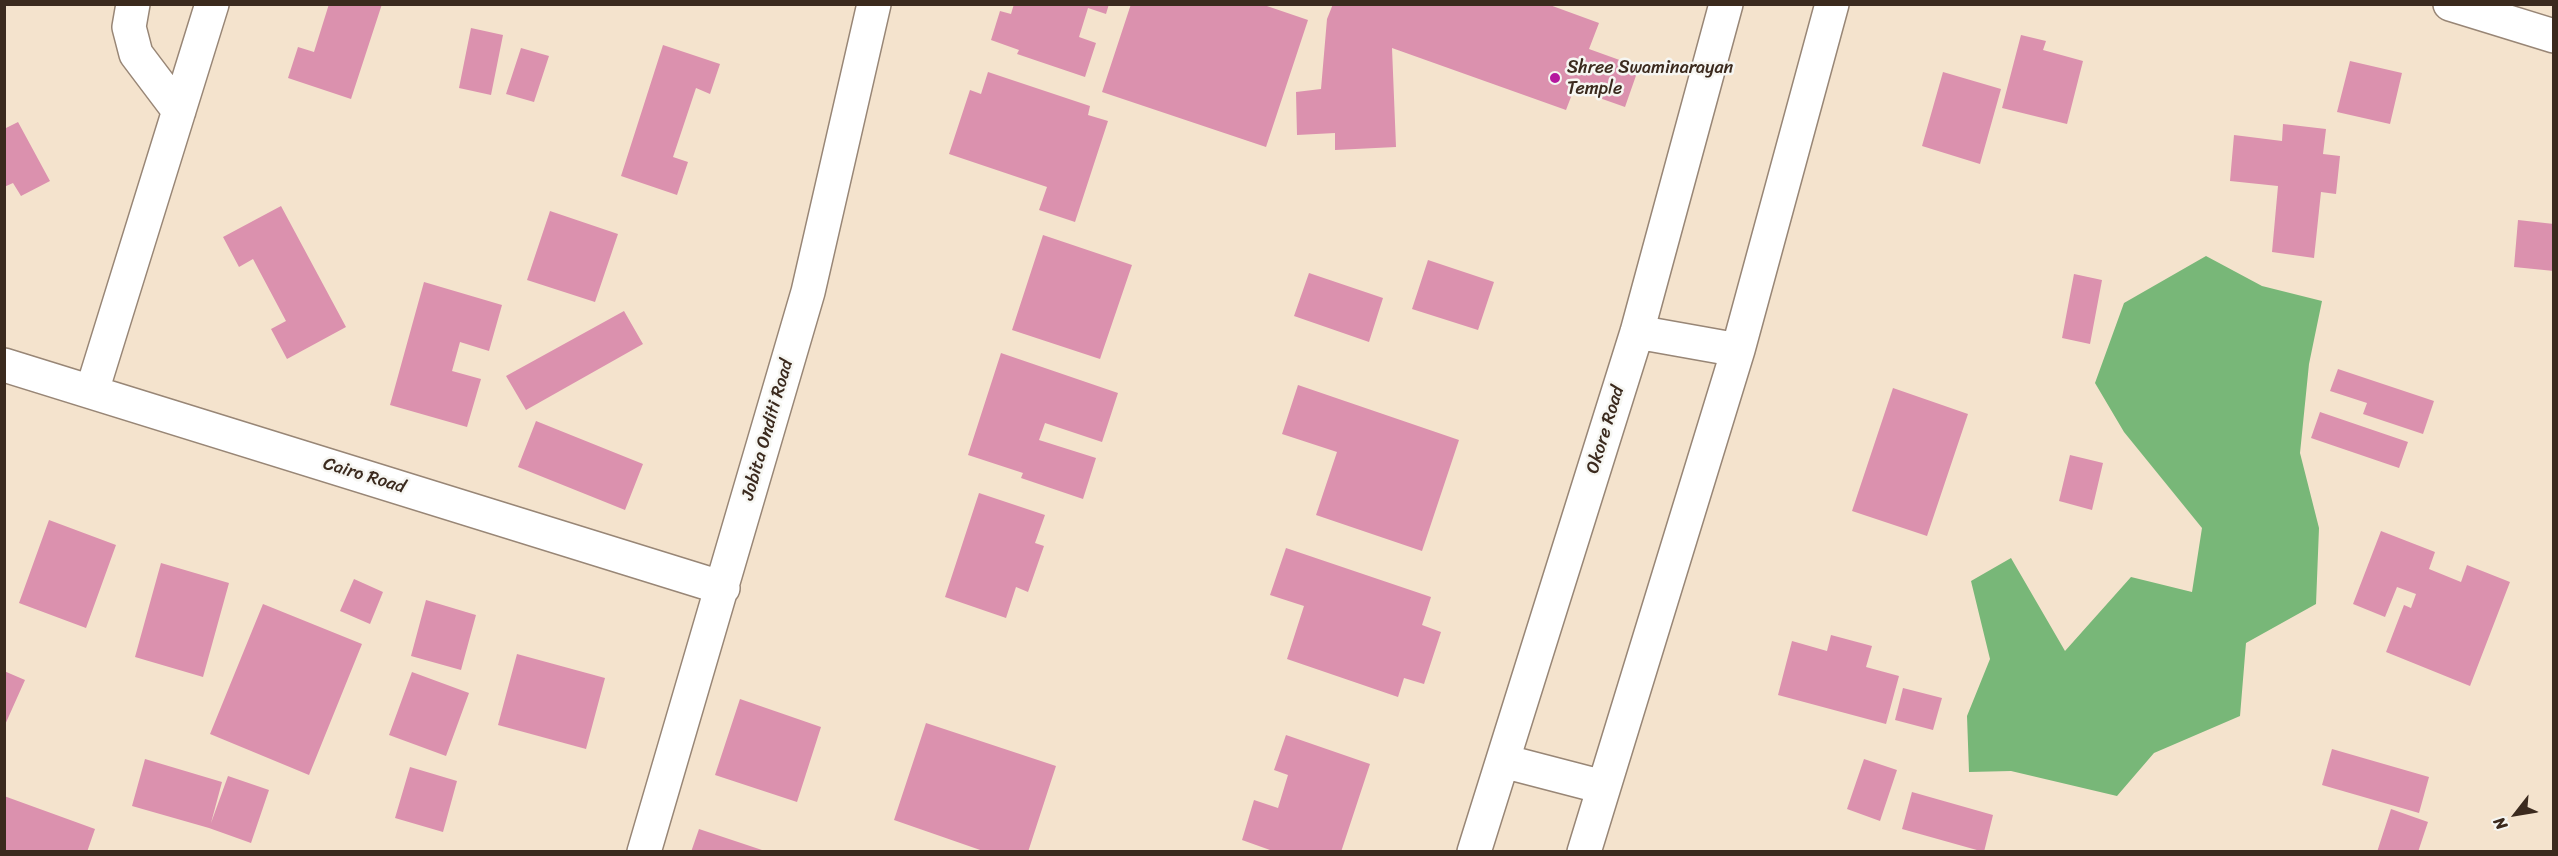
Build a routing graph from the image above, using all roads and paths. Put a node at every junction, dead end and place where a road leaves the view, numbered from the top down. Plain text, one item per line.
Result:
1 (133, 4) edge
2 (212, 4) edge
3 (874, 4) edge
4 (1726, 4) edge
5 (1832, 4) edge
6 (2450, 4) edge
7 (2553, 36) edge
8 (179, 111) junction
9 (1636, 332) junction
10 (1738, 350) junction
11 (4, 365) edge
12 (92, 392) junction
13 (723, 588) junction
14 (1503, 761) junction
15 (1603, 788) junction
16 (644, 852) edge
17 (1474, 852) edge
18 (1584, 852) edge

1 - 8 street
2 - 8 street
3 - 13 street, Jobita Onditi Road
4 - 9 street, Okore Road
5 - 10 street
6 - 7 street
8 - 12 street
9 - 10 street
9 - 14 street, Okore Road
10 - 15 street
11 - 12 street, Cairo Road
12 - 13 street, Cairo Road
13 - 16 street, Jobita Onditi Road
14 - 15 street
14 - 17 street, Okore Road
15 - 18 street

